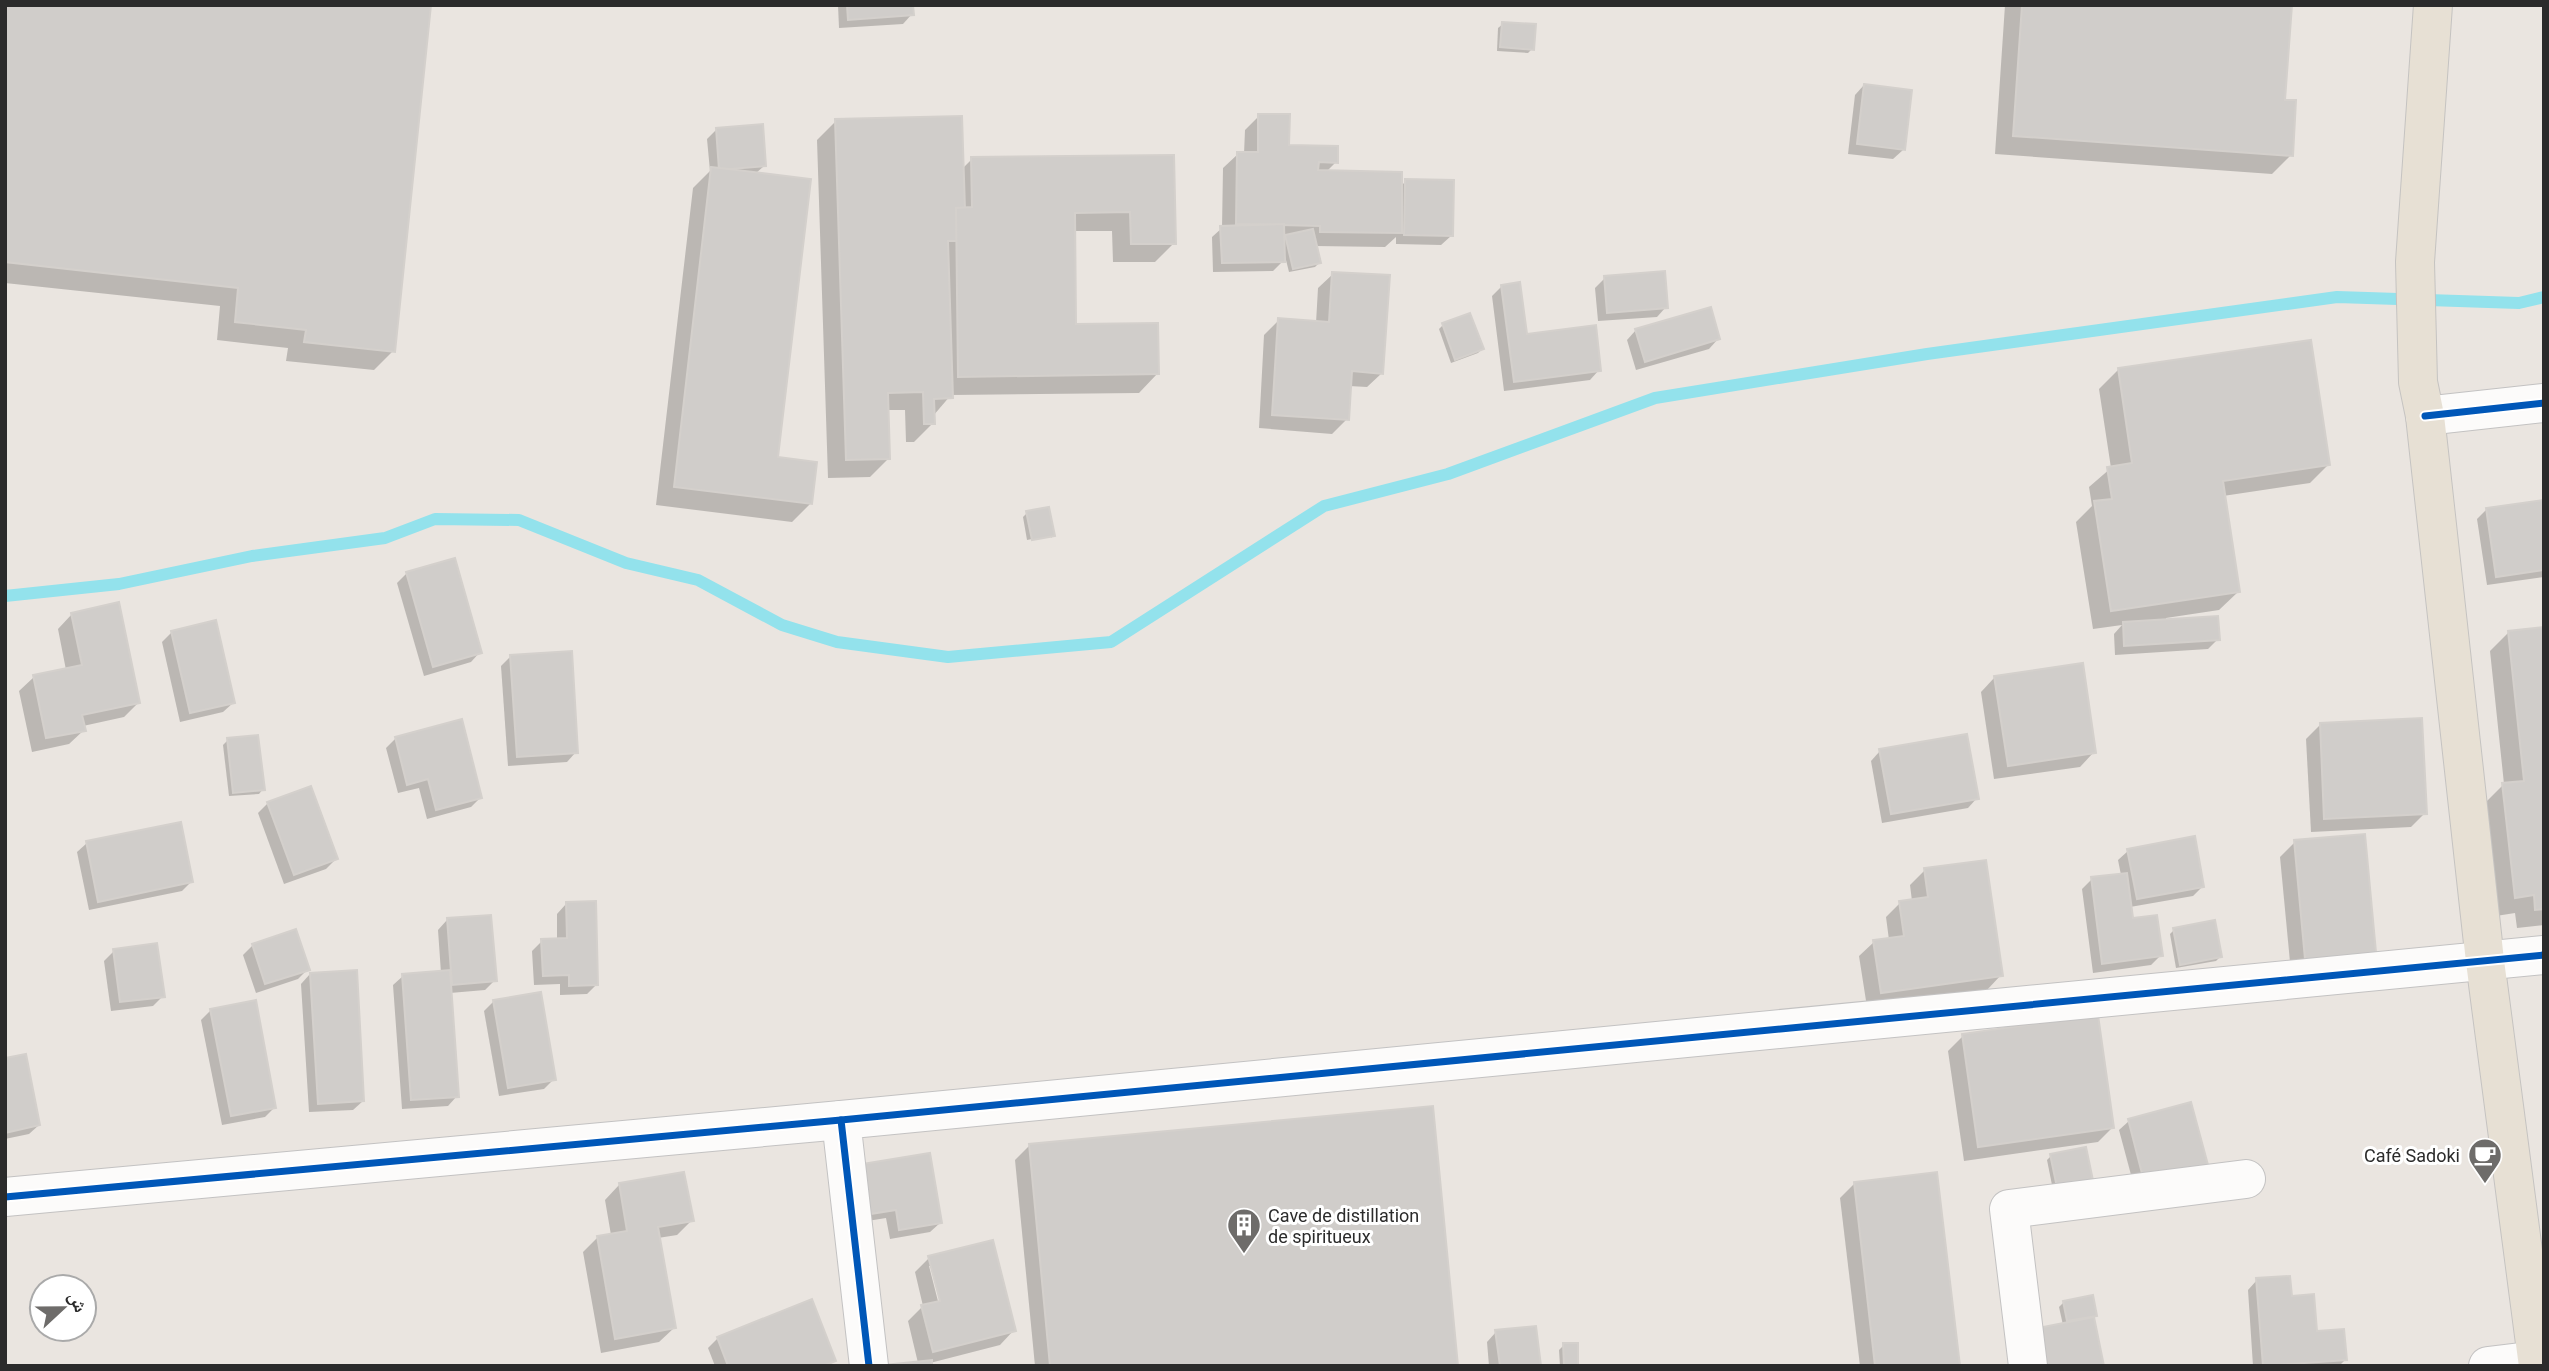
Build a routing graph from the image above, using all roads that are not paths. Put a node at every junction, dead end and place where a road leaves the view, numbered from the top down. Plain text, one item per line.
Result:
1 (2433, 5) edge
2 (2421, 399) junction
3 (2544, 403) edge
4 (2544, 955) edge
5 (2485, 961) junction
6 (841, 1120) junction
7 (2246, 1179) dead end
8 (5, 1197) edge
9 (2537, 1363) edge
10 (869, 1366) edge
11 (2028, 1366) edge
12 (2488, 1366) edge

1 - 2 main road
2 - 3 street
2 - 5 main road
4 - 5 street
5 - 6 street
5 - 9 main road
6 - 8 street
6 - 10 street
7 - 11 street
9 - 12 street

